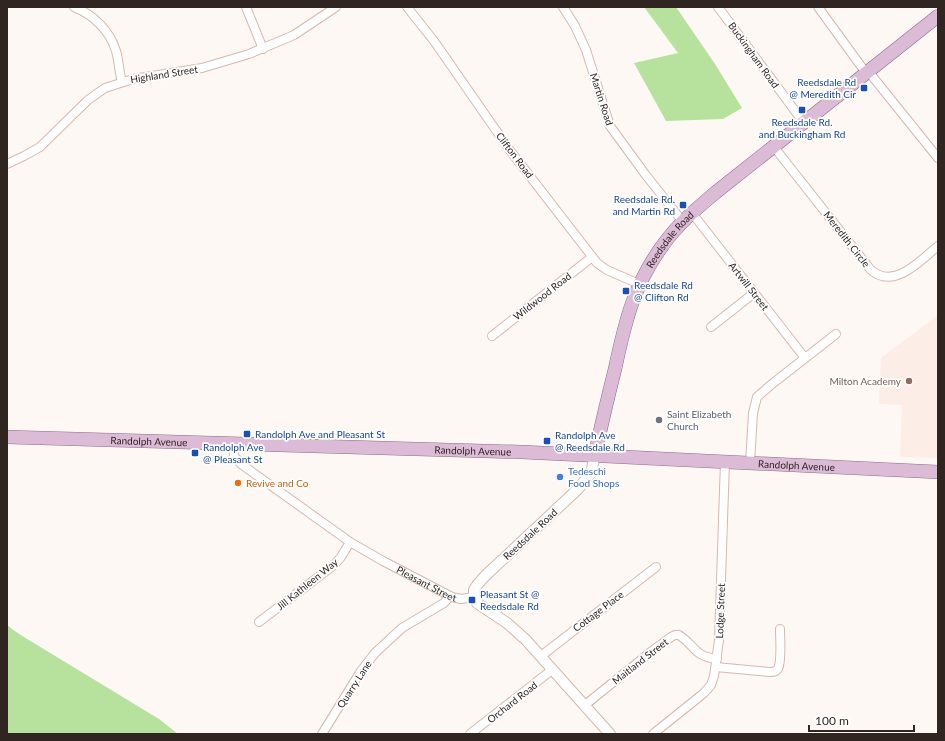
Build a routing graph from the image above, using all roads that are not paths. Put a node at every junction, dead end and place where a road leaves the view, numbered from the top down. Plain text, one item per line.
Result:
1 (74, 7) edge
2 (246, 7) edge
3 (336, 7) edge
4 (407, 7) edge
5 (563, 7) edge
6 (718, 7) edge
7 (818, 7) edge
8 (938, 16) edge
9 (263, 49) junction
10 (867, 72) junction
11 (122, 82) junction
12 (804, 123) junction
13 (774, 147) junction
14 (938, 158) edge
15 (7, 164) edge
16 (688, 217) junction
17 (938, 246) edge
18 (592, 257) junction
19 (639, 284) junction
20 (754, 293) junction
21 (711, 327) dead end
22 (836, 334) dead end
23 (492, 336) dead end
24 (805, 358) junction
25 (7, 437) edge
26 (233, 443) junction
27 (595, 455) junction
28 (725, 461) junction
29 (750, 463) junction
30 (938, 472) edge
31 (350, 542) junction
32 (656, 567) dead end
33 (450, 596) junction
34 (474, 597) junction
35 (259, 622) dead end
36 (780, 629) dead end
37 (541, 656) junction
38 (716, 663) junction
39 (553, 669) junction
40 (585, 705) junction
41 (322, 734) edge
42 (470, 734) edge
43 (610, 734) edge
44 (653, 734) edge

1 - 11 street
2 - 9 street
3 - 9 street, Highland Street
4 - 18 street, Clifton Road
5 - 16 street, Martin Road
6 - 12 street, Buckingham Road
7 - 10 street
8 - 10 main road, Reedsdale Road
9 - 11 street, Highland Street
10 - 12 main road, Reedsdale Road
10 - 14 street
11 - 15 street, Highland Street
12 - 13 main road, Reedsdale Road
13 - 16 main road, Reedsdale Road
13 - 17 street, Meredith Circle
16 - 19 main road, Reedsdale Road
16 - 20 street, Artwill Street
18 - 19 street, Clifton Road
18 - 23 street, Wildwood Road
19 - 27 main road, Reedsdale Road
20 - 21 street
20 - 24 street, Artwill Street
22 - 24 street
24 - 29 street
25 - 26 main road, Randolph Avenue
26 - 27 main road, Randolph Avenue
26 - 31 street, Pleasant Street
27 - 28 main road, Randolph Avenue
27 - 34 street, Reedsdale Road
28 - 29 main road, Randolph Avenue
28 - 38 street, Lodge Street
29 - 30 main road, Randolph Avenue
31 - 33 street, Pleasant Street
31 - 35 street, Jill Kathleen Way
32 - 37 street, Cottage Place
33 - 34 street, Pleasant Street
33 - 41 street, Quarry Lane
34 - 37 street
36 - 38 street
37 - 39 street
38 - 40 street, Maitland Street
38 - 44 street, Lodge Street
39 - 40 street
39 - 42 street, Orchard Road
40 - 43 street

